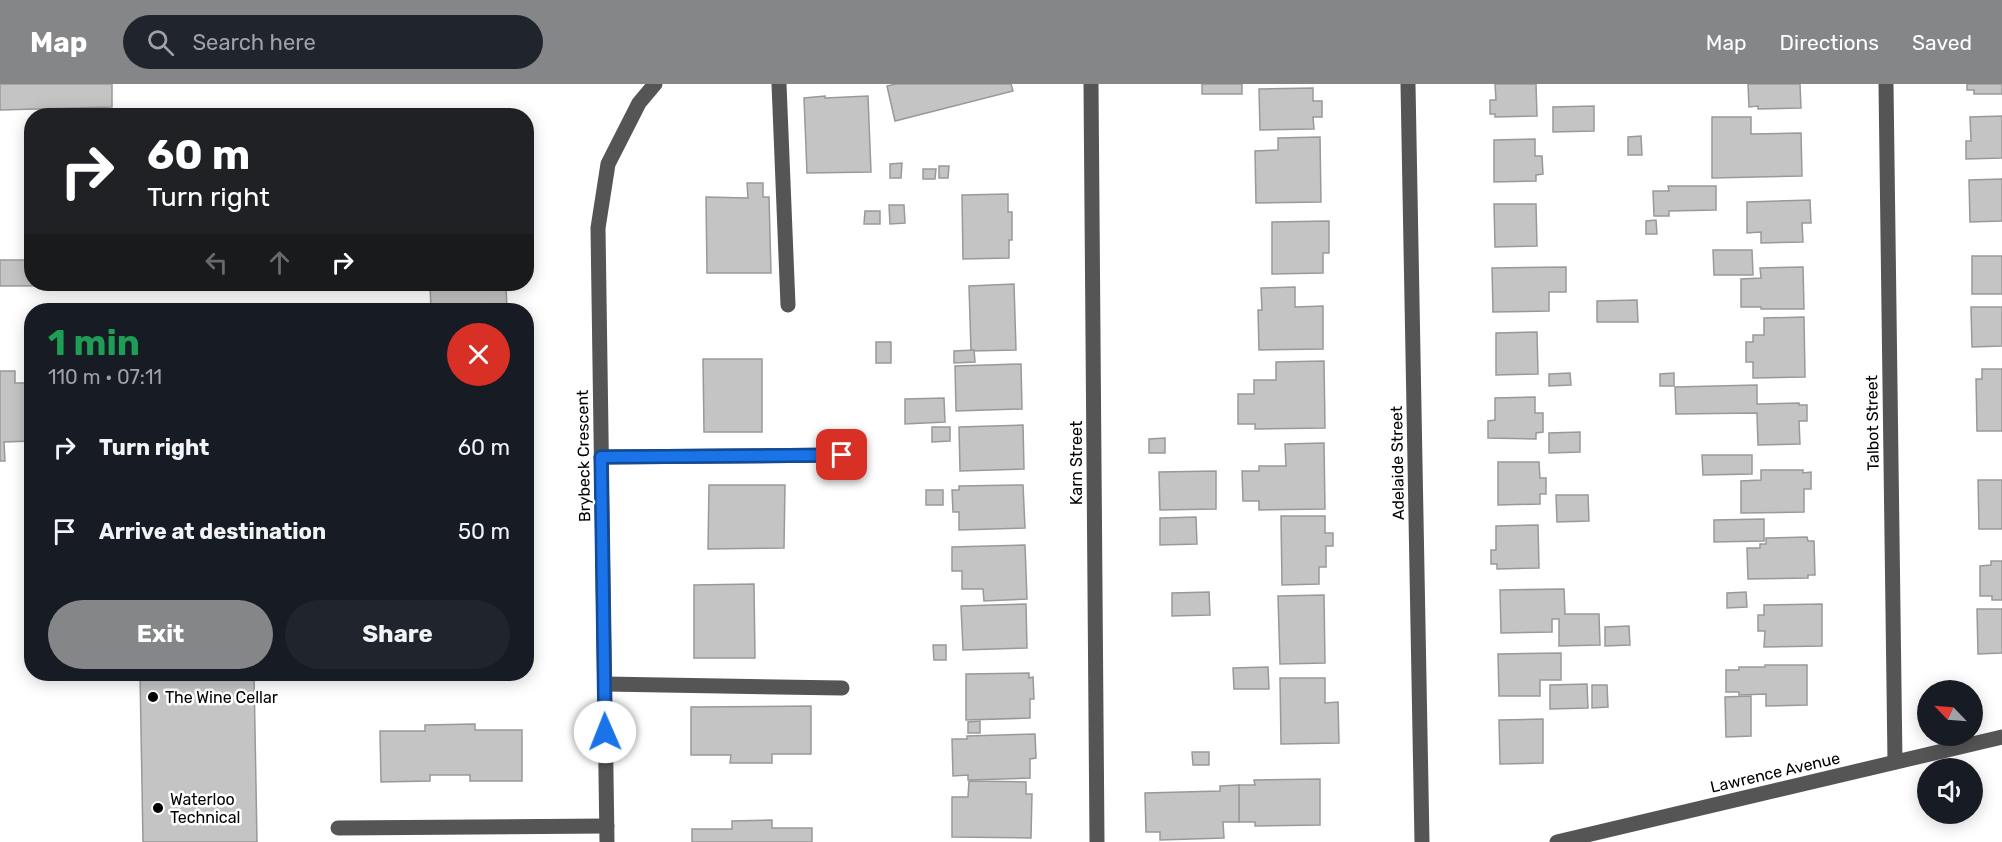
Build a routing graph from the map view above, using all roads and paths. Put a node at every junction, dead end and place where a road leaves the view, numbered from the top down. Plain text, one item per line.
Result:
1 (655, 84) edge
2 (779, 84) edge
3 (1091, 84) edge
4 (1408, 84) edge
5 (1886, 84) edge
6 (788, 304) dead end
7 (842, 455) dead end
8 (601, 457) junction
9 (604, 684) junction
10 (842, 688) dead end
11 (2002, 737) edge
12 (1895, 762) junction
13 (607, 826) junction
14 (338, 828) dead end
15 (607, 842) edge
16 (1097, 842) edge
17 (1422, 842) edge
18 (1557, 842) edge

1 - 8 street, Brybeck Crescent
2 - 6 street
3 - 16 street, Karn Street
4 - 17 street, Adelaide Street
5 - 12 street, Talbot Street
7 - 8 street
8 - 9 street, Brybeck Crescent
9 - 10 street
9 - 13 street, Brybeck Crescent
11 - 12 street, Lawrence Avenue
12 - 18 street, Lawrence Avenue
13 - 14 street
13 - 15 street, Brybeck Crescent

